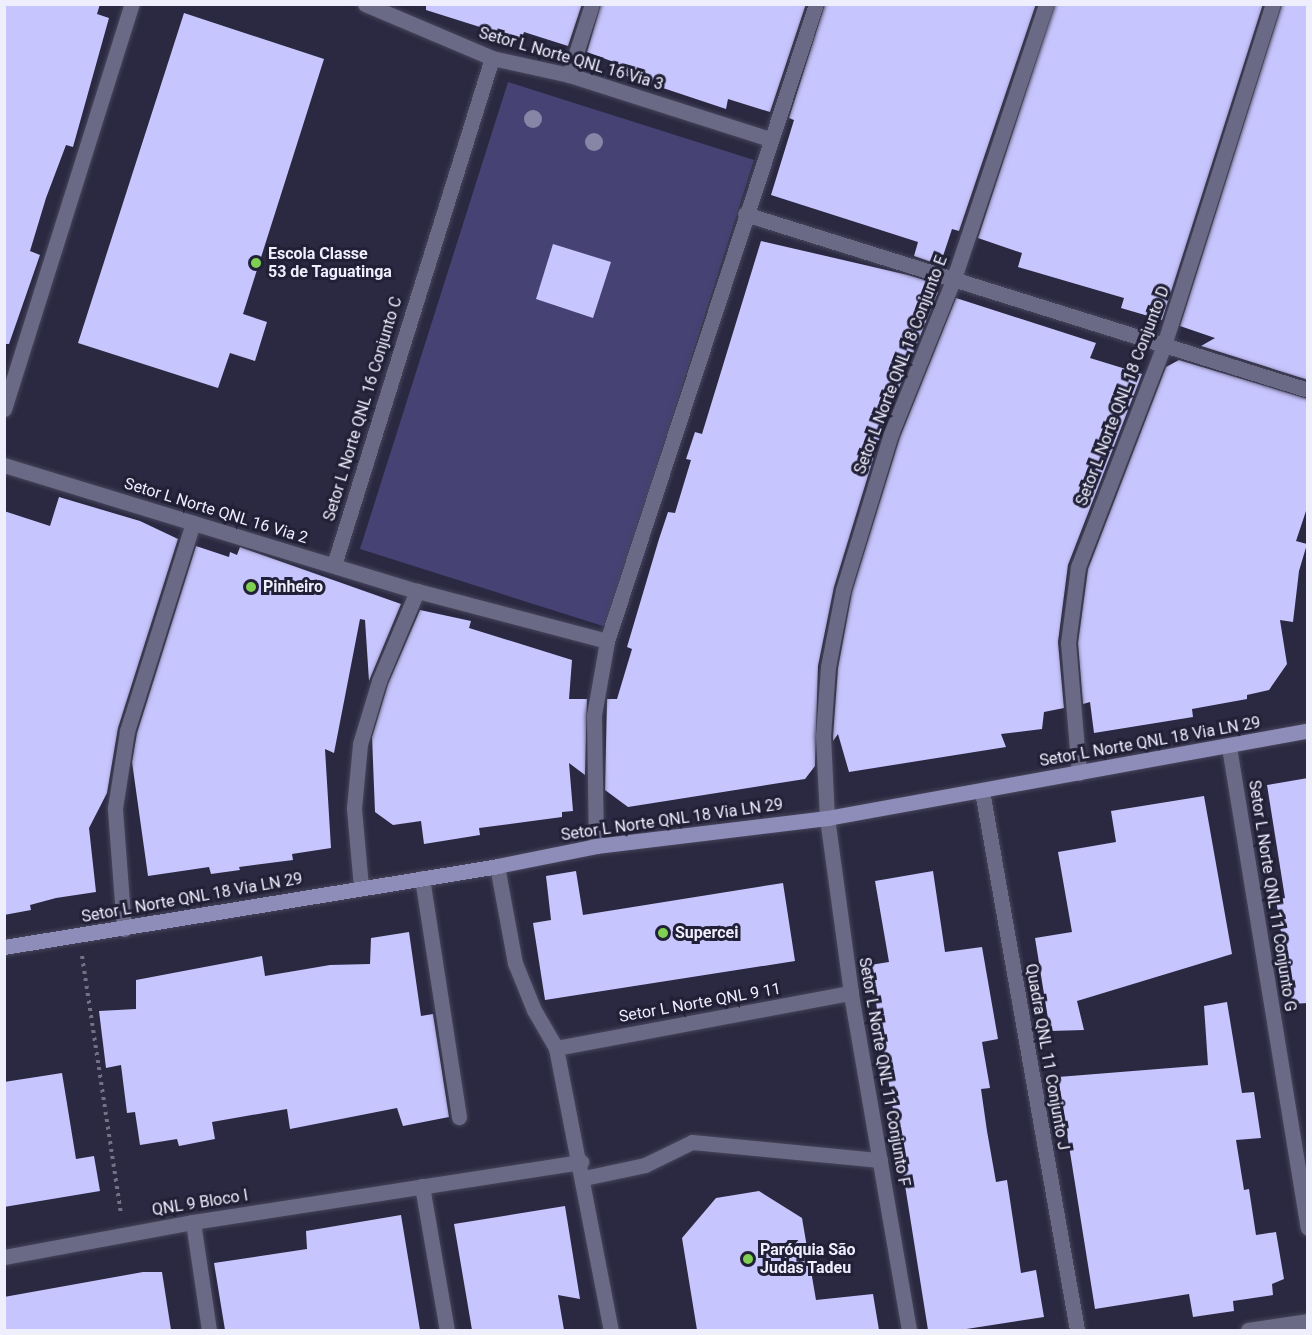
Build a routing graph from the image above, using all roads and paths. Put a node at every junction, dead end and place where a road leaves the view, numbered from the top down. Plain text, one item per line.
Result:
1 (132, 4) edge
2 (592, 4) edge
3 (816, 4) edge
4 (1046, 4) edge
5 (1273, 4) edge
6 (368, 5) edge
7 (492, 58) junction
8 (569, 75) junction
9 (770, 139) junction
10 (745, 214) junction
11 (954, 278) junction
12 (1163, 348) junction
13 (1308, 390) edge
14 (4, 409) edge
15 (4, 465) edge
16 (193, 523) junction
17 (333, 565) junction
18 (417, 591) junction
19 (607, 641) junction
20 (1308, 730) edge
21 (1229, 747) junction
22 (1079, 773) junction
23 (982, 791) junction
24 (827, 818) junction
25 (596, 846) junction
26 (497, 866) junction
27 (422, 878) junction
28 (361, 887) junction
29 (124, 929) junction
30 (78, 936) junction
31 (4, 947) edge
32 (851, 993) junction
33 (556, 1048) junction
34 (459, 1117) dead end
35 (880, 1160) junction
36 (581, 1162) junction
37 (584, 1178) junction
38 (422, 1186) junction
39 (193, 1222) junction
40 (1308, 1228) edge
41 (124, 1234) junction
42 (4, 1257) edge
43 (1308, 1321) edge
44 (209, 1330) edge
45 (447, 1330) edge
46 (611, 1330) edge
47 (909, 1330) edge
48 (1077, 1330) edge
49 (1248, 1330) edge

1 - 14 street
2 - 8 street
3 - 9 street
4 - 11 street, Setor L Norte QNL 18 Conjunto E
5 - 12 street, Setor L Norte QNL 18 Conjunto D
6 - 7 street, Setor L Norte QNL 16 Via 3
7 - 8 street, Setor L Norte QNL 16 Via 3
7 - 17 street, Setor L Norte QNL 16 Conjunto C
8 - 9 street, Setor L Norte QNL 16 Via 3
9 - 10 street
10 - 11 street
10 - 19 street
11 - 12 street
11 - 24 street, Setor L Norte QNL 18 Conjunto E
12 - 13 street
12 - 22 street, Setor L Norte QNL 18 Conjunto D
15 - 16 street, Setor L Norte QNL 16 Via 2
16 - 17 street, Setor L Norte QNL 16 Via 2
16 - 29 street
17 - 18 street, Setor L Norte QNL 16 Via 2
18 - 19 street, Setor L Norte QNL 16 Via 2
18 - 28 street
19 - 25 street
20 - 21 street, Setor L Norte QNL 18 Via LN 29
21 - 22 street, Setor L Norte QNL 18 Via LN 29
21 - 40 street, Setor L Norte QNL 11 Conjunto G
22 - 23 street, Setor L Norte QNL 18 Via LN 29
23 - 24 street, Setor L Norte QNL 18 Via LN 29
23 - 48 street, Quadra QNL 11 Conjunto J
24 - 25 street, Setor L Norte QNL 18 Via LN 29
24 - 32 street, Setor L Norte QNL 11 Conjunto F
25 - 26 street, Setor L Norte QNL 18 Via LN 29
26 - 27 street, Setor L Norte QNL 18 Via LN 29
26 - 33 street
27 - 28 street, Setor L Norte QNL 18 Via LN 29
27 - 34 street
28 - 29 street, Setor L Norte QNL 18 Via LN 29
29 - 30 street, Setor L Norte QNL 18 Via LN 29
30 - 31 street, Setor L Norte QNL 18 Via LN 29
30 - 41 path
32 - 33 street, Setor L Norte QNL 9 11
32 - 35 street, Setor L Norte QNL 11 Conjunto F
33 - 36 street
35 - 37 street
35 - 47 street, Setor L Norte QNL 11 Conjunto F
36 - 37 street
36 - 38 street, QNL 9 Bloco I
37 - 46 street
38 - 39 street, QNL 9 Bloco I
38 - 45 street
39 - 41 street, QNL 9 Bloco I
39 - 44 street
41 - 42 street, QNL 9 Bloco I
43 - 49 street

